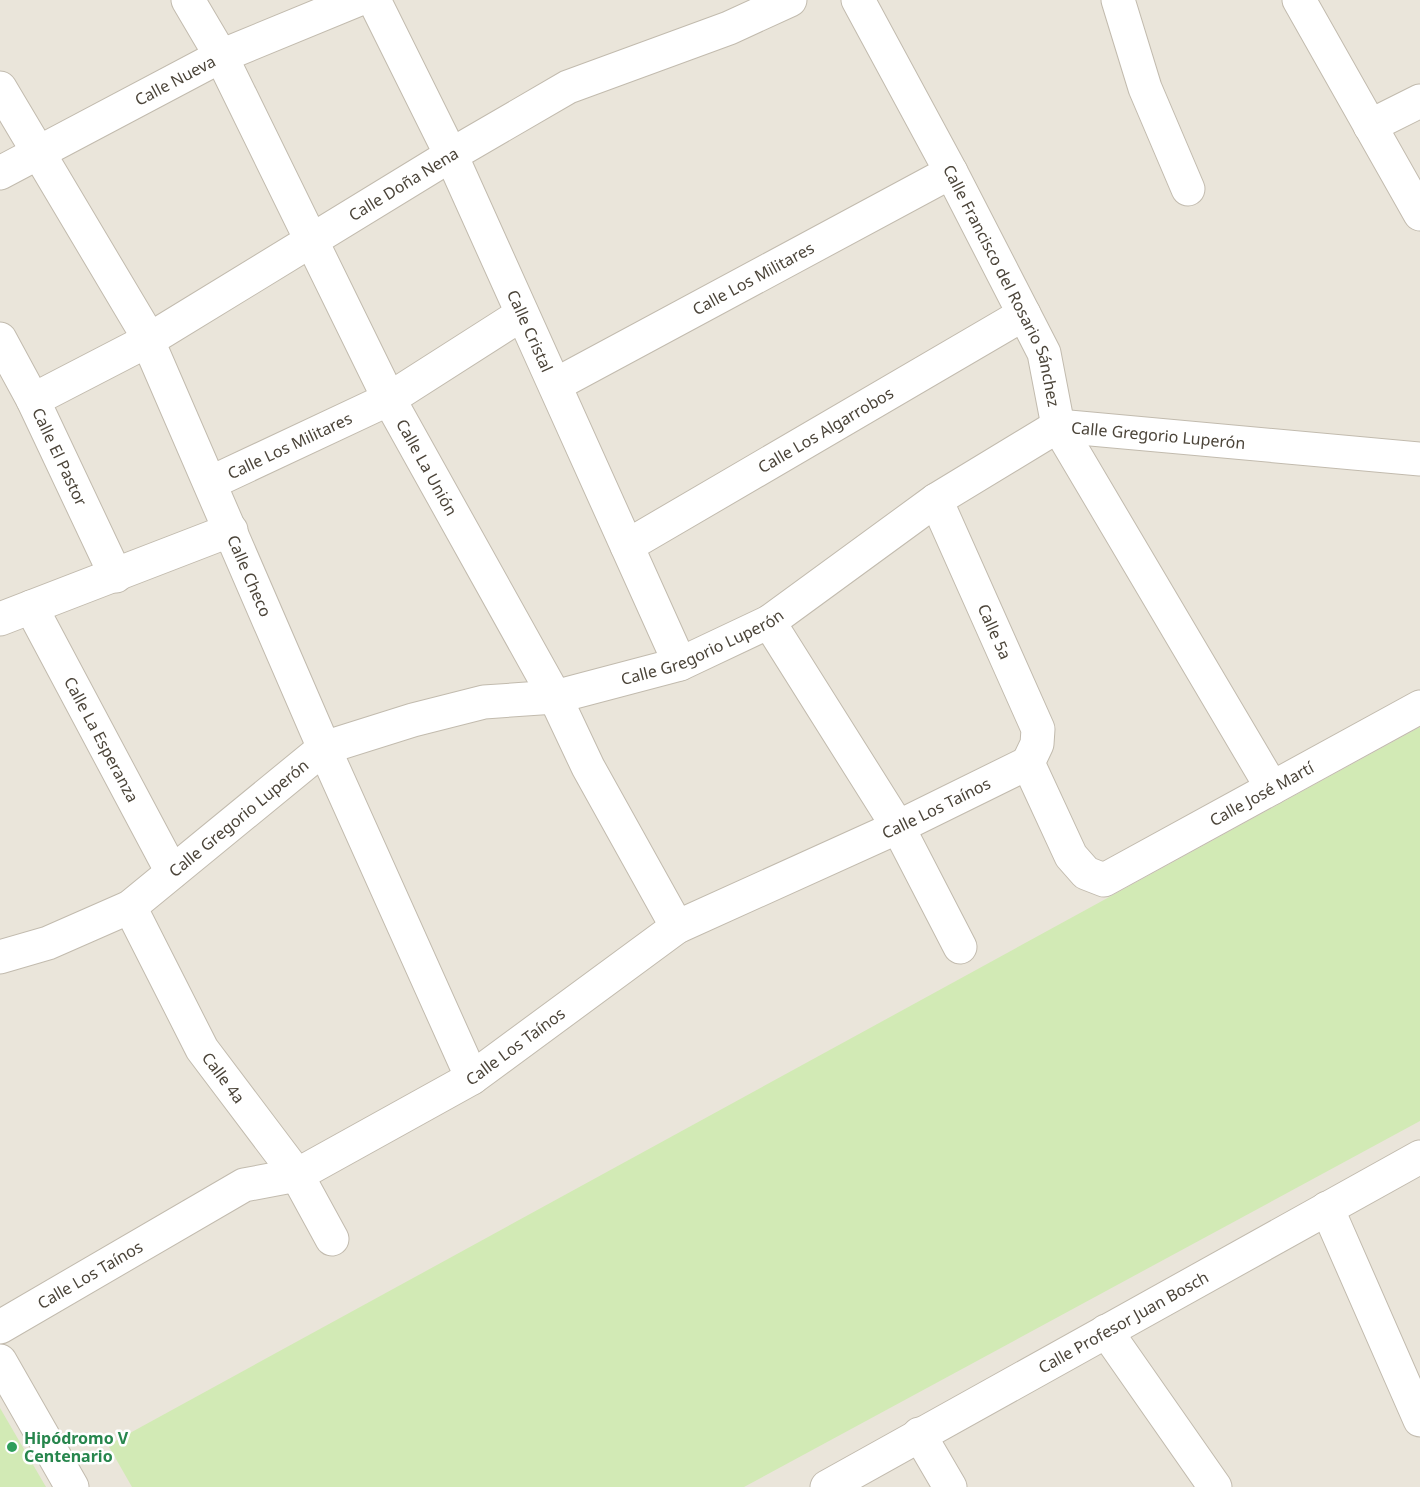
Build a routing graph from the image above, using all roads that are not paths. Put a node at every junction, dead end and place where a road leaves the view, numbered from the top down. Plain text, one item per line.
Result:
1 (189, 0) edge
2 (357, 0) edge
3 (374, 0) edge
4 (790, 0) edge
5 (858, 0) edge
6 (1118, 0) edge
7 (1299, 0) edge
8 (221, 56) junction
9 (0, 88) edge
10 (1420, 101) edge
11 (1370, 126) junction
12 (39, 154) junction
13 (451, 155) junction
14 (951, 172) junction
15 (0, 173) edge
16 (1188, 189) dead end
17 (1420, 214) edge
18 (312, 242) junction
19 (522, 314) junction
20 (1024, 314) junction
21 (0, 339) edge
22 (147, 341) junction
23 (555, 385) junction
24 (389, 399) junction
25 (33, 400) junction
26 (1058, 426) junction
27 (1420, 459) edge
28 (210, 483) junction
29 (936, 500) junction
30 (231, 530) junction
31 (627, 546) junction
32 (116, 576) junction
33 (31, 607) junction
34 (0, 619) edge
35 (769, 622) junction
36 (680, 664) junction
37 (555, 697) junction
38 (1420, 707) edge
39 (324, 748) junction
40 (1028, 763) junction
41 (1272, 788) junction
42 (898, 826) junction
43 (172, 872) junction
44 (130, 907) junction
45 (677, 927) junction
46 (960, 947) dead end
47 (0, 957) edge
48 (472, 1078) junction
49 (1420, 1157) edge
50 (297, 1175) junction
51 (1327, 1208) junction
52 (332, 1239) dead end
53 (0, 1327) edge
54 (1106, 1331) junction
55 (0, 1361) edge
56 (1420, 1420) edge
57 (919, 1434) junction
58 (72, 1487) edge
59 (826, 1487) edge
60 (950, 1487) edge
61 (1215, 1487) edge

1 - 8 street, Calle La Unión
2 - 8 street, Calle Nueva
3 - 13 street, Calle Cristal
4 - 13 street, Calle Doña Nena
5 - 14 street, Calle Francisco del Rosario Sánchez
6 - 16 street
7 - 11 street
8 - 12 street, Calle Nueva
8 - 18 street, Calle La Unión
9 - 12 street, Calle Checo
10 - 11 street
11 - 17 street
12 - 15 street, Calle Nueva
12 - 22 street, Calle Checo
13 - 18 street, Calle Doña Nena
13 - 19 street, Calle Cristal
14 - 20 street, Calle Francisco del Rosario Sánchez
14 - 23 street, Calle Los Militares
18 - 22 street, Calle Doña Nena
18 - 24 street, Calle La Unión
19 - 23 street, Calle Cristal
19 - 24 street, Calle Los Militares
20 - 26 street, Calle Francisco del Rosario Sánchez
20 - 31 street, Calle Los Algarrobos
21 - 25 street, Calle El Pastor
22 - 25 street, Calle Doña Nena
22 - 28 street, Calle Checo
23 - 31 street, Calle Cristal
24 - 28 street, Calle Los Militares
24 - 37 street, Calle La Unión
25 - 32 street, Calle El Pastor
26 - 27 street, Calle Gregorio Luperón
26 - 29 street, Calle Gregorio Luperón
26 - 41 street, Calle Francisco del Rosario Sánchez
28 - 30 street, Calle Checo
29 - 35 street, Calle Gregorio Luperón
29 - 40 street, Calle 5a
30 - 32 street
30 - 39 street, Calle Checo
31 - 36 street, Calle Cristal
32 - 33 street
33 - 34 street
33 - 43 street, Calle La Esperanza
35 - 36 street, Calle Gregorio Luperón
35 - 42 street
36 - 37 street, Calle Gregorio Luperón
37 - 39 street, Calle Gregorio Luperón
37 - 45 street, Calle La Unión
38 - 41 street, Calle José Martí
39 - 43 street, Calle Gregorio Luperón
39 - 48 street, Calle Checo
40 - 41 street, Calle José Martí
40 - 42 street, Calle Los Taínos
42 - 45 street, Calle Los Taínos
42 - 46 street
43 - 44 street, Calle Gregorio Luperón
44 - 47 street, Calle Gregorio Luperón
44 - 50 street, Calle 4a
45 - 48 street, Calle Los Taínos
48 - 50 street, Calle Los Taínos
49 - 51 street, Calle Profesor Juan Bosch
50 - 52 street, Calle 4a
50 - 53 street, Calle Los Taínos
51 - 54 street, Calle Profesor Juan Bosch
51 - 56 street
54 - 57 street, Calle Profesor Juan Bosch
54 - 61 street
55 - 58 street
57 - 59 street, Calle Profesor Juan Bosch
57 - 60 street

